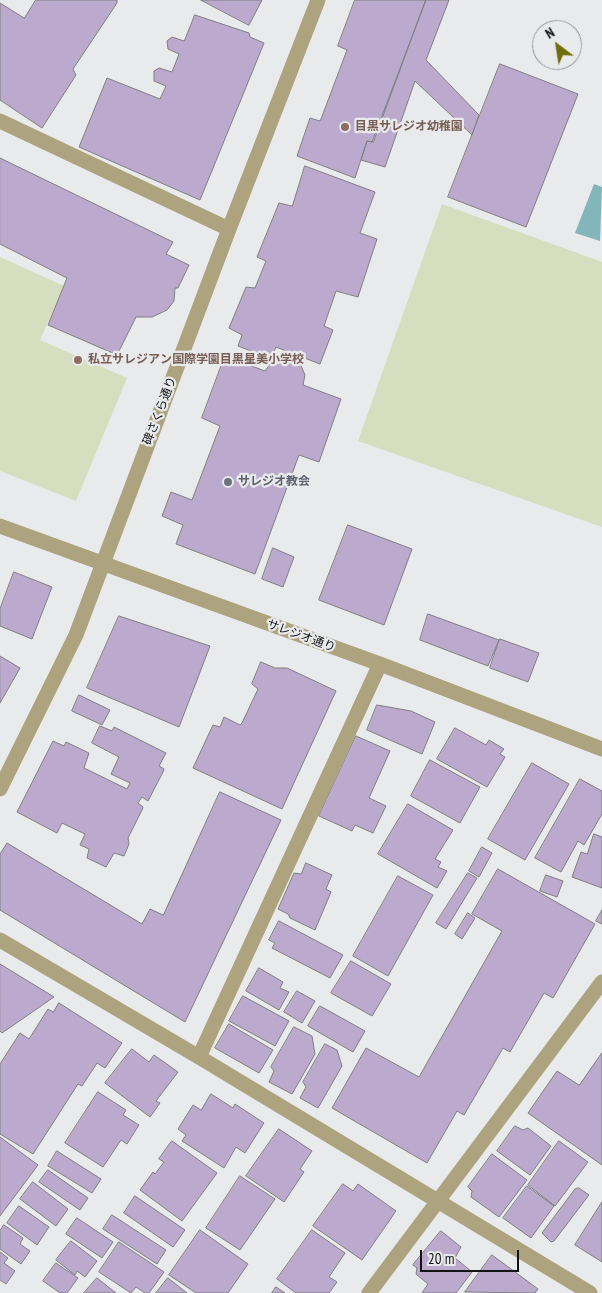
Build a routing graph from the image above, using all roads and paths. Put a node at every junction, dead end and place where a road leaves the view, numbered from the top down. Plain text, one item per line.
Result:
1 (318, 0) edge
2 (0, 121) edge
3 (229, 229) junction
4 (0, 526) edge
5 (103, 565) junction
6 (380, 664) junction
7 (602, 749) edge
8 (0, 789) edge
9 (0, 940) edge
10 (602, 982) edge
11 (200, 1057) junction
12 (438, 1201) junction
13 (369, 1293) edge
14 (590, 1293) edge

1 - 3 street, 碑さくら通り
2 - 3 street
3 - 5 street, 碑さくら通り
4 - 5 street, サレジオ通り
5 - 6 street, サレジオ通り
5 - 8 street, 碑さくら通り
6 - 7 street, サレジオ通り
6 - 11 street
9 - 11 street
10 - 12 street
11 - 12 street
12 - 13 street
12 - 14 street

